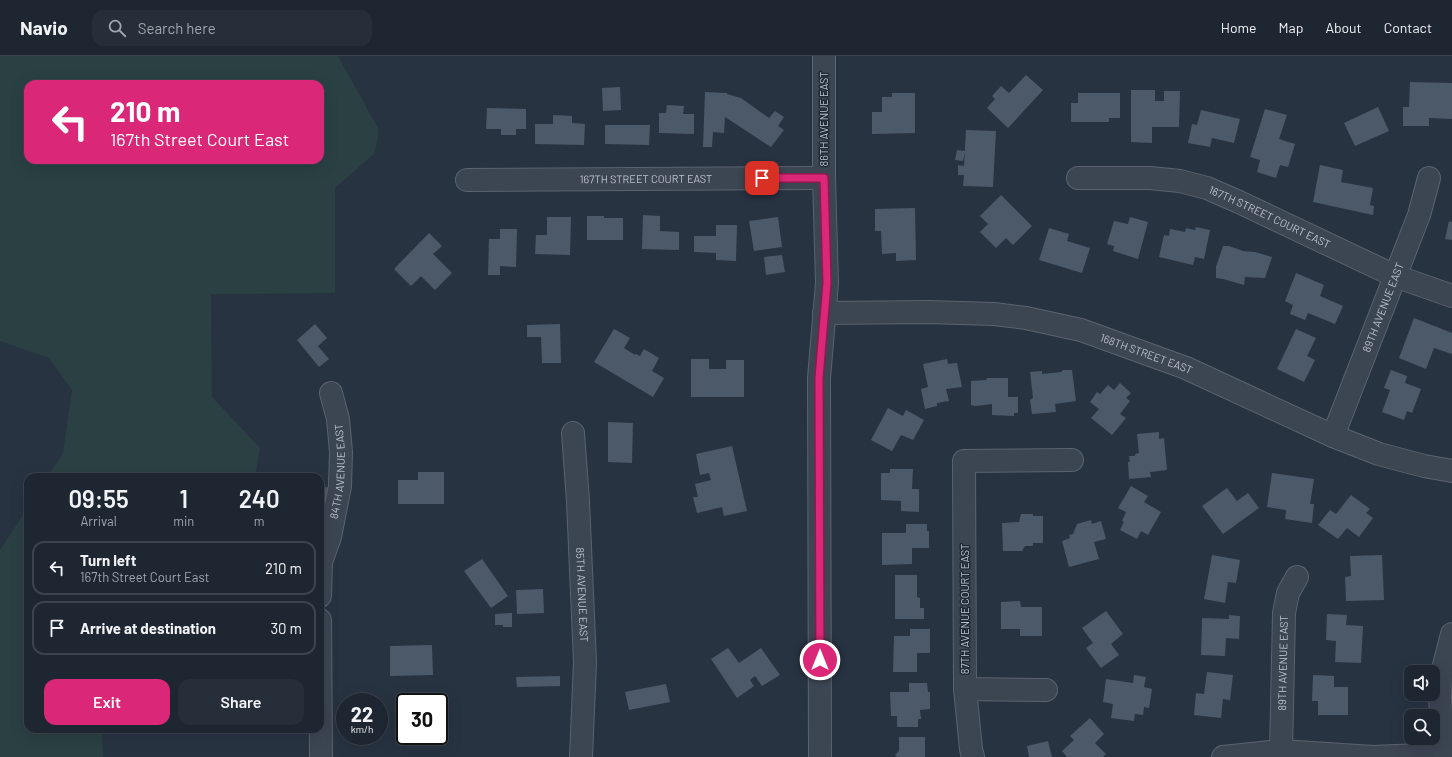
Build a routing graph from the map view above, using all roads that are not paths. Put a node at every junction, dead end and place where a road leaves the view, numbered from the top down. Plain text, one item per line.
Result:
1 (824, 56) edge
2 (824, 178) junction
3 (1078, 178) dead end
4 (1429, 178) dead end
5 (467, 180) dead end
6 (1395, 276) junction
7 (1452, 296) edge
8 (824, 313) junction
9 (331, 393) dead end
10 (574, 433) dead end
11 (1332, 436) junction
12 (1072, 460) dead end
13 (1452, 471) edge
14 (324, 554) edge
15 (1297, 578) dead end
16 (1452, 634) edge
17 (965, 689) junction
18 (1046, 690) dead end
19 (321, 733) edge
20 (1281, 751) junction
21 (1444, 756) edge
22 (321, 757) edge
23 (581, 757) edge
24 (820, 757) edge
25 (973, 757) edge
26 (1223, 757) edge

1 - 2 street, 86TH AVENUE EAST
2 - 5 street, 167TH STREET COURT EAST
2 - 8 street, 86TH AVENUE EAST
3 - 6 street, 167TH STREET COURT EAST
4 - 6 street, 89TH AVENUE EAST
6 - 7 street, 167TH STREET COURT EAST
6 - 11 street, 89TH AVENUE EAST
8 - 11 street, 168TH STREET EAST
8 - 24 street, 86TH AVENUE EAST
9 - 14 street, 84TH AVENUE EAST
10 - 23 street, 85TH AVENUE EAST
11 - 13 street, 168TH STREET EAST
12 - 17 street, 87TH AVENUE COURT EAST
15 - 20 street, 89TH AVENUE EAST
16 - 21 street
17 - 18 street
17 - 25 street, 87TH AVENUE COURT EAST
19 - 22 street
20 - 21 street
20 - 26 street

